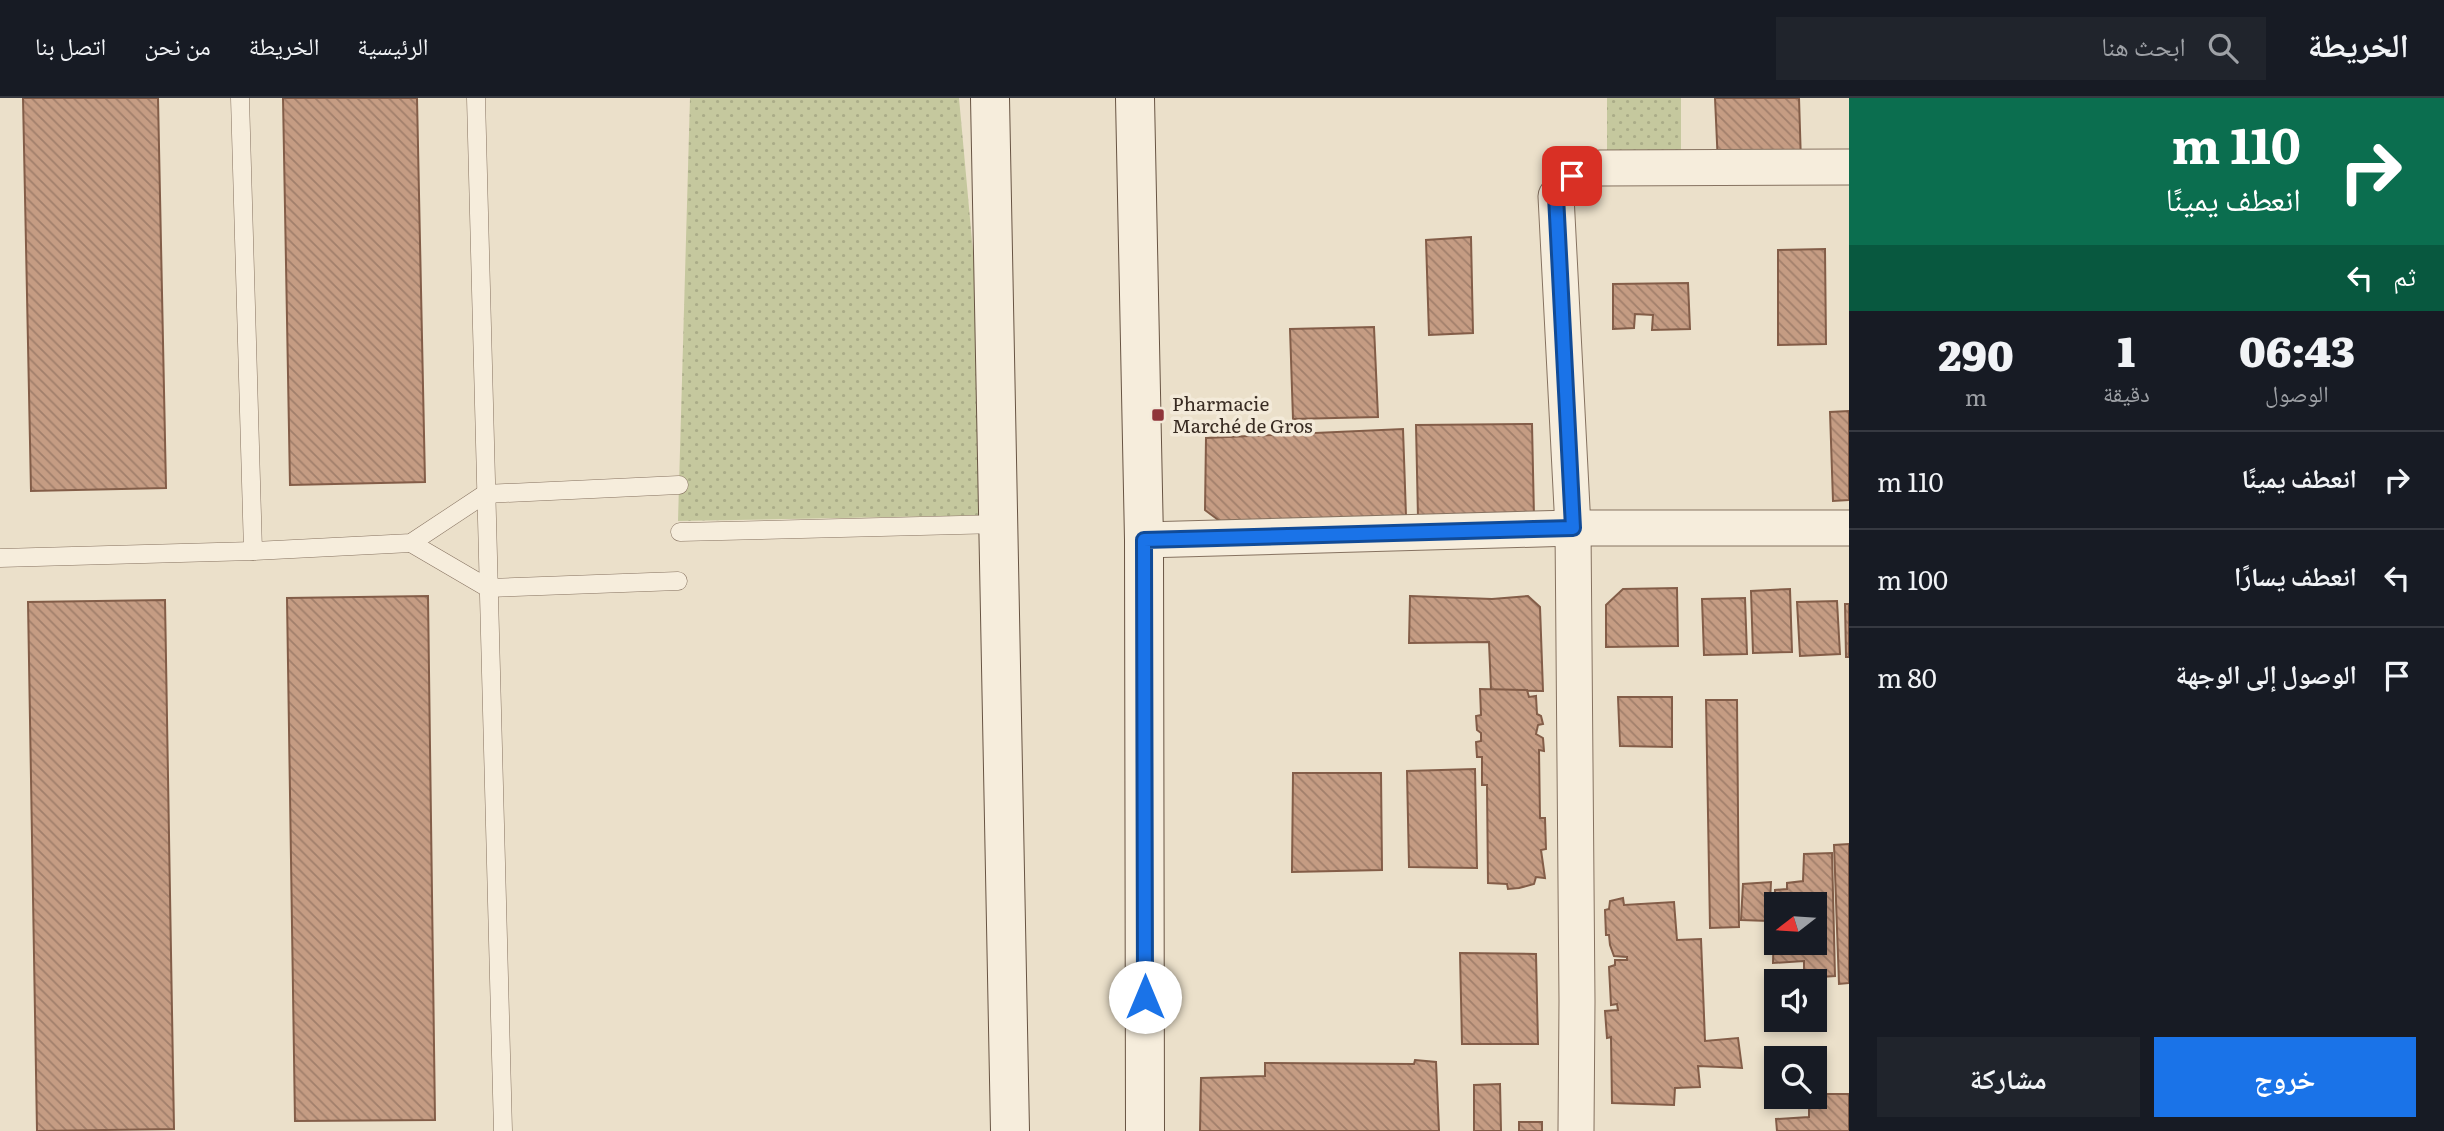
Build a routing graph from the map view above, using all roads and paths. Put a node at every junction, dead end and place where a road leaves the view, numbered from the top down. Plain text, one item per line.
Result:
1 (240, 98) edge
2 (476, 98) edge
3 (990, 98) edge
4 (1135, 98) edge
5 (1849, 167) edge
6 (679, 485) dead end
7 (485, 494) junction
8 (1000, 524) junction
9 (1573, 528) junction
10 (1849, 528) edge
11 (680, 532) dead end
12 (1144, 540) junction
13 (411, 543) junction
14 (253, 551) junction
15 (0, 558) edge
16 (678, 581) dead end
17 (488, 588) junction
18 (503, 1131) edge
19 (1010, 1131) edge
20 (1145, 1131) edge
21 (1576, 1131) edge

1 - 14 lane
2 - 7 lane
3 - 8 street
4 - 12 street
5 - 9 street
6 - 7 lane
7 - 13 lane
7 - 17 lane
8 - 11 lane
8 - 19 street
9 - 10 street
9 - 12 street
9 - 21 street
12 - 20 street
13 - 14 lane
13 - 17 lane
14 - 15 lane
16 - 17 lane
17 - 18 lane

